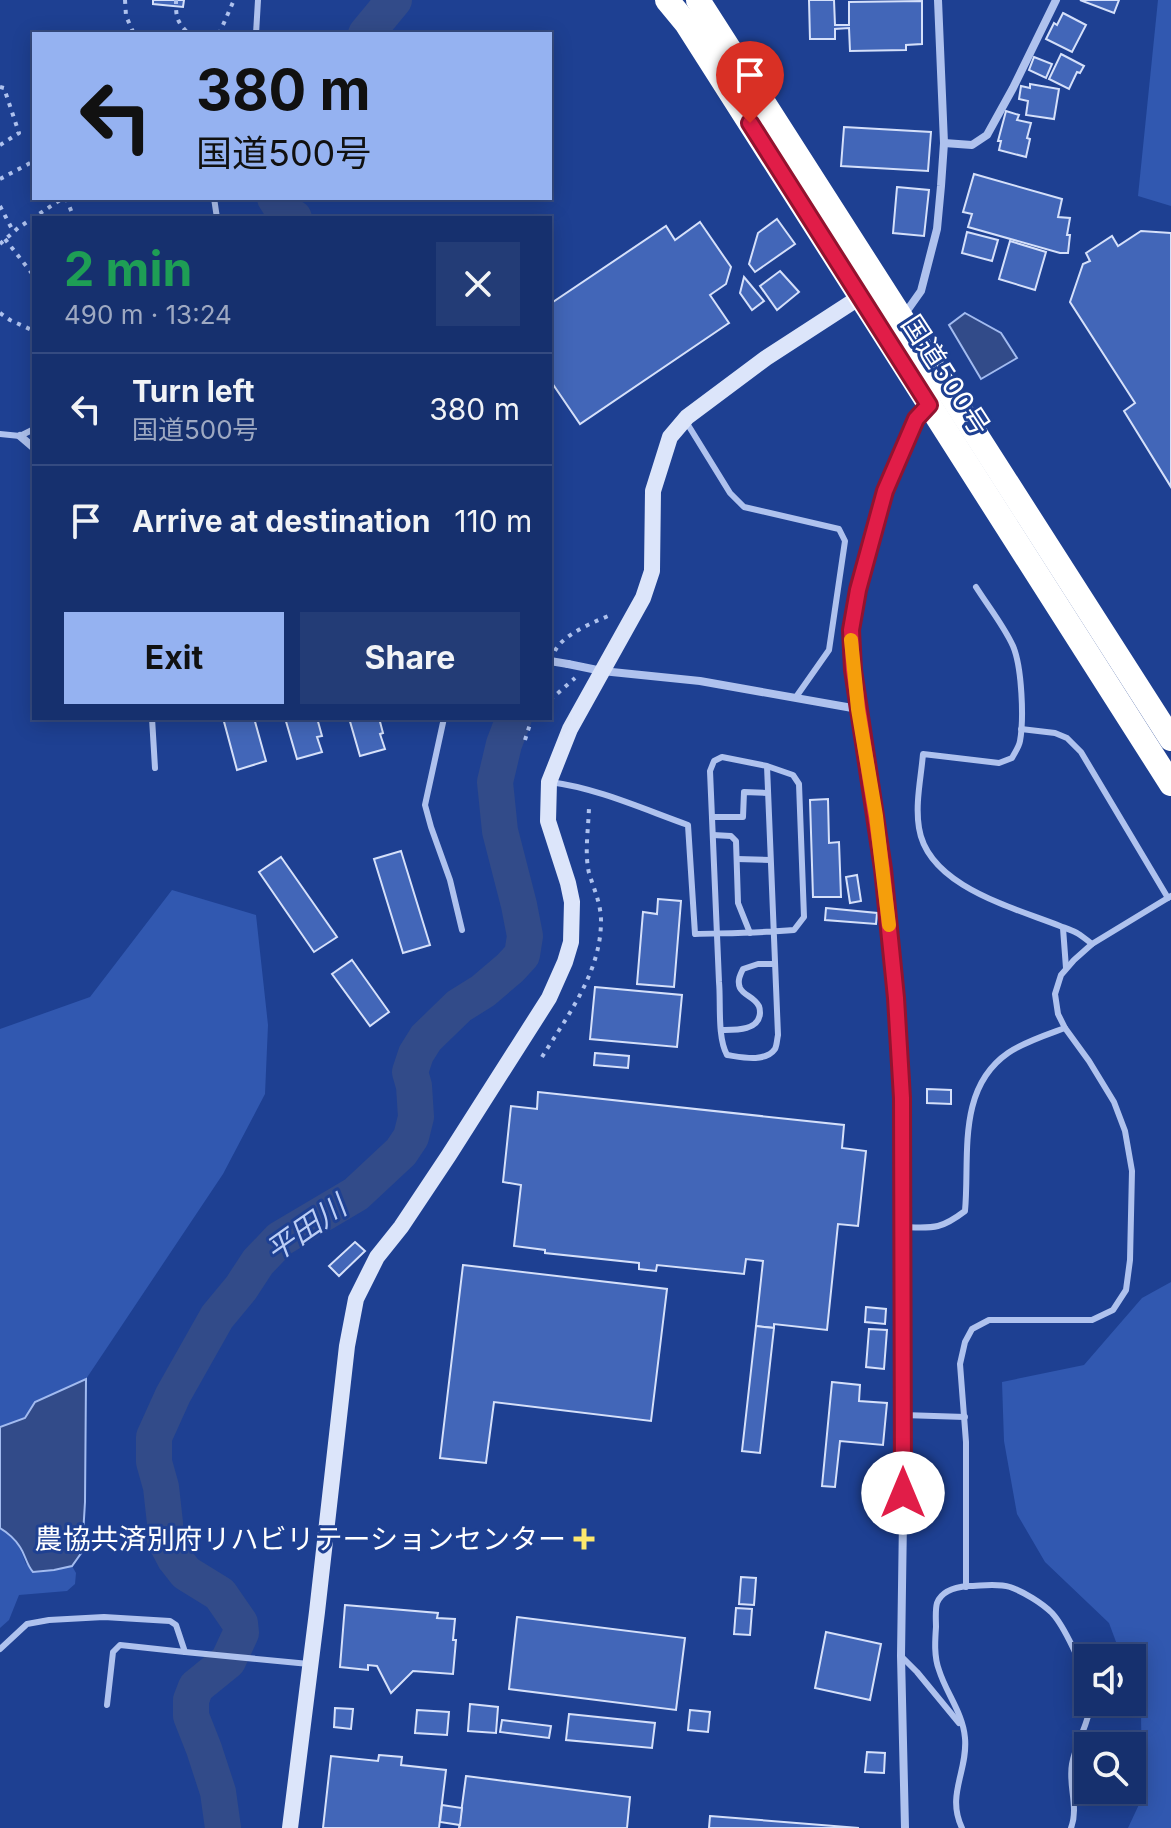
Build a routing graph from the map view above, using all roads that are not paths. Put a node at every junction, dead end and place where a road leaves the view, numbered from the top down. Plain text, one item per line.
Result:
1 (258, 0) edge
2 (667, 0) edge
3 (698, 0) edge
4 (938, 0) edge
5 (1056, 0) edge
6 (256, 32) edge
7 (944, 143) junction
8 (869, 288) junction
9 (902, 318) junction
10 (929, 405) junction
11 (684, 420) junction
12 (32, 430) edge
13 (0, 434) edge
14 (20, 436) junction
15 (32, 446) edge
16 (976, 587) dead end
17 (552, 658) edge
18 (602, 671) junction
19 (796, 697) junction
20 (858, 709) junction
21 (152, 720) edge
22 (444, 720) edge
23 (1021, 729) junction
24 (1171, 739) edge
25 (767, 766) junction
26 (155, 768) dead end
27 (549, 782) junction
28 (1171, 784) edge
29 (768, 793) junction
30 (712, 817) junction
31 (713, 835) junction
32 (737, 859) junction
33 (770, 860) junction
34 (1170, 897) edge
35 (1063, 928) junction
36 (462, 930) dead end
37 (773, 932) junction
38 (750, 933) junction
39 (717, 934) junction
40 (1092, 944) junction
41 (775, 964) junction
42 (1066, 969) junction
43 (1065, 1028) junction
44 (722, 1030) junction
45 (903, 1227) junction
46 (903, 1415) junction
47 (965, 1417) junction
48 (966, 1587) junction
49 (0, 1649) edge
50 (185, 1652) junction
51 (1074, 1654) edge
52 (901, 1656) junction
53 (305, 1664) junction
54 (107, 1705) dead end
55 (1089, 1716) edge
56 (964, 1729) junction
57 (290, 1828) edge
58 (905, 1828) edge
59 (962, 1828) edge
60 (1071, 1828) edge

1 - 6 lane
2 - 8 highway, 国道500号
3 - 8 highway, 国道500号
4 - 7 street
5 - 7 street
7 - 9 street
8 - 9 highway, 国道500号
8 - 10 highway, 国道500号
8 - 11 street
9 - 24 highway, 国道500号
10 - 20 street
10 - 28 highway, 国道500号
11 - 18 street
11 - 19 lane
12 - 14 lane
13 - 14 lane
14 - 15 street
16 - 23 lane
17 - 18 street, bridge
18 - 19 street
18 - 27 street
19 - 20 street
20 - 45 street
21 - 26 lane
22 - 36 lane
23 - 34 lane
23 - 35 lane
25 - 29 lane
25 - 30 lane
25 - 37 lane
27 - 39 lane
27 - 53 street
29 - 30 lane
29 - 33 lane
30 - 31 lane
31 - 32 lane
31 - 39 lane
32 - 33 lane
32 - 38 lane
33 - 37 lane
34 - 40 lane
35 - 40 lane
35 - 42 lane
37 - 38 lane
37 - 41 lane
38 - 39 lane
39 - 44 lane
40 - 42 lane
41 - 44 lane
41 - 44 lane
42 - 43 lane
43 - 45 lane
43 - 47 lane
45 - 46 street
46 - 47 lane
46 - 52 street
47 - 48 lane
48 - 51 lane
48 - 56 lane
49 - 50 lane
50 - 53 lane
50 - 54 lane
52 - 56 lane
52 - 58 street
53 - 57 street
55 - 60 lane
56 - 59 lane

